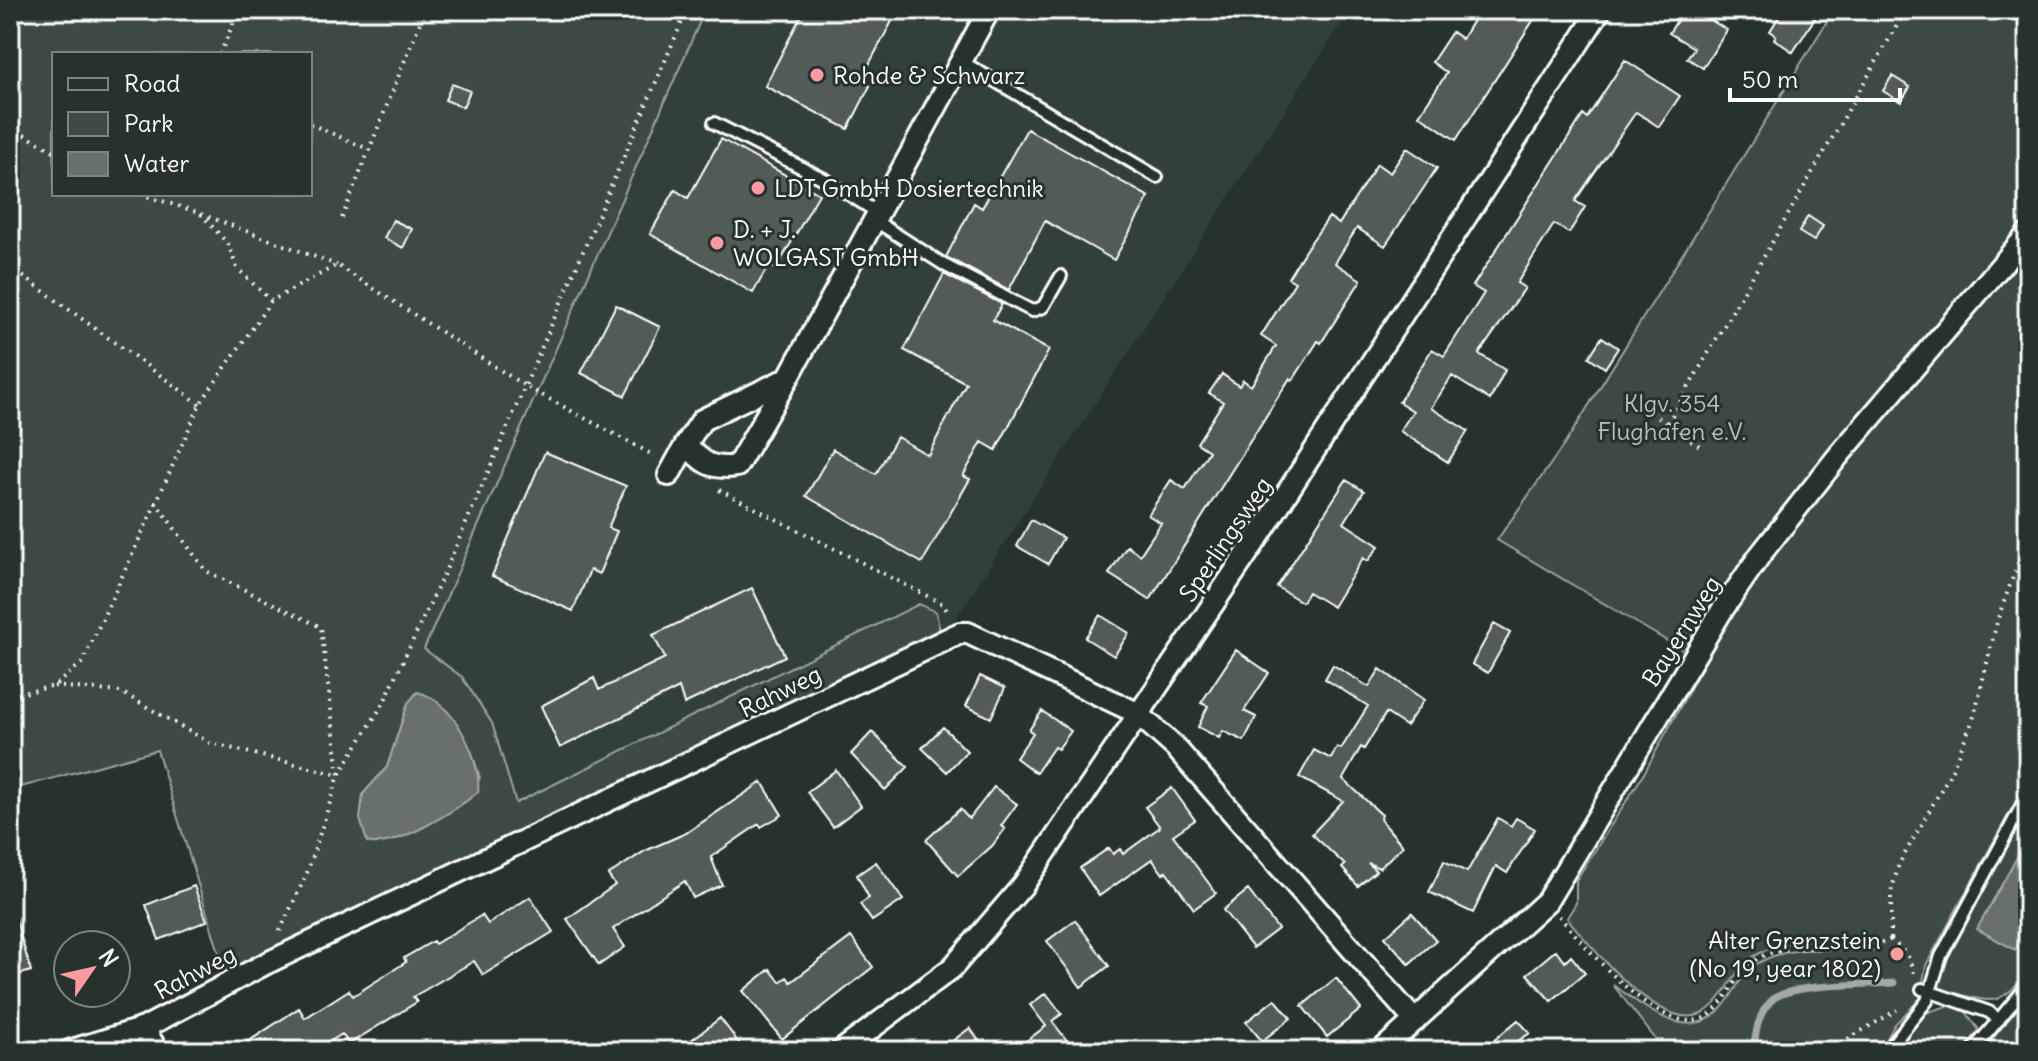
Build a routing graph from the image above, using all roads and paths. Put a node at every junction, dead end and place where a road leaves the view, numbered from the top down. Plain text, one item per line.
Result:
1 (239, 10) edge
2 (425, 10) edge
3 (687, 10) edge
4 (989, 10) edge
5 (1600, 10) edge
6 (1906, 10) edge
7 (221, 52) edge
8 (961, 61) junction
9 (714, 123) dead end
10 (312, 125) edge
11 (10, 127) edge
12 (368, 149) junction
13 (52, 150) edge
14 (1157, 177) dead end
15 (160, 197) edge
16 (200, 213) junction
17 (876, 217) junction
18 (342, 218) dead end
19 (2028, 234) edge
20 (337, 265) junction
21 (10, 267) edge
22 (1061, 276) dead end
23 (271, 301) junction
24 (788, 378) junction
25 (525, 386) junction
26 (200, 404) junction
27 (1638, 404) dead end
28 (1668, 423) junction
29 (686, 444) junction
30 (1704, 449) dead end
31 (672, 471) joint
32 (709, 484) dead end
33 (156, 503) junction
34 (2028, 536) edge
35 (960, 633) junction
36 (54, 686) junction
37 (10, 696) edge
38 (1137, 713) junction
39 (339, 775) junction
40 (2028, 794) edge
41 (1547, 901) junction
42 (1891, 939) junction
43 (265, 964) junction
44 (2028, 985) edge
45 (1923, 989) junction
46 (1898, 1010) dead end
47 (1999, 1020) junction
48 (1415, 1021) junction
49 (144, 1028) junction
50 (69, 1051) edge
51 (157, 1051) edge
52 (841, 1051) edge
53 (1381, 1051) edge
54 (1827, 1051) edge
55 (1887, 1051) edge
56 (1972, 1051) edge

1 - 7 path
2 - 12 path
3 - 25 path
4 - 8 street
5 - 38 street, Sperlingsweg
6 - 28 path
8 - 14 lane
8 - 17 street
9 - 17 lane
10 - 12 path
11 - 13 path
12 - 18 path
15 - 16 path
16 - 20 path
16 - 23 path
17 - 22 lane
17 - 24 street
19 - 41 street, Bayernweg
20 - 23 path
20 - 25 path
21 - 26 path
23 - 26 path
24 - 29 street
24 - 29 street
25 - 31 path
25 - 39 path
26 - 33 path
27 - 28 path
28 - 30 path
29 - 31 street
32 - 35 path
33 - 36 path
33 - 39 path
34 - 42 path
35 - 38 street
35 - 43 street, Rahweg
36 - 37 path
36 - 39 path
38 - 48 street
38 - 52 street, Sperlingsweg
39 - 43 path
40 - 45 lane
41 - 42 path
41 - 48 street, Bayernweg
42 - 45 path
43 - 49 street, Rahweg
44 - 47 lane
45 - 47 lane
45 - 55 lane
46 - 54 path
47 - 56 lane
48 - 53 street, Bayernweg
49 - 50 street, Rahweg
49 - 51 street

